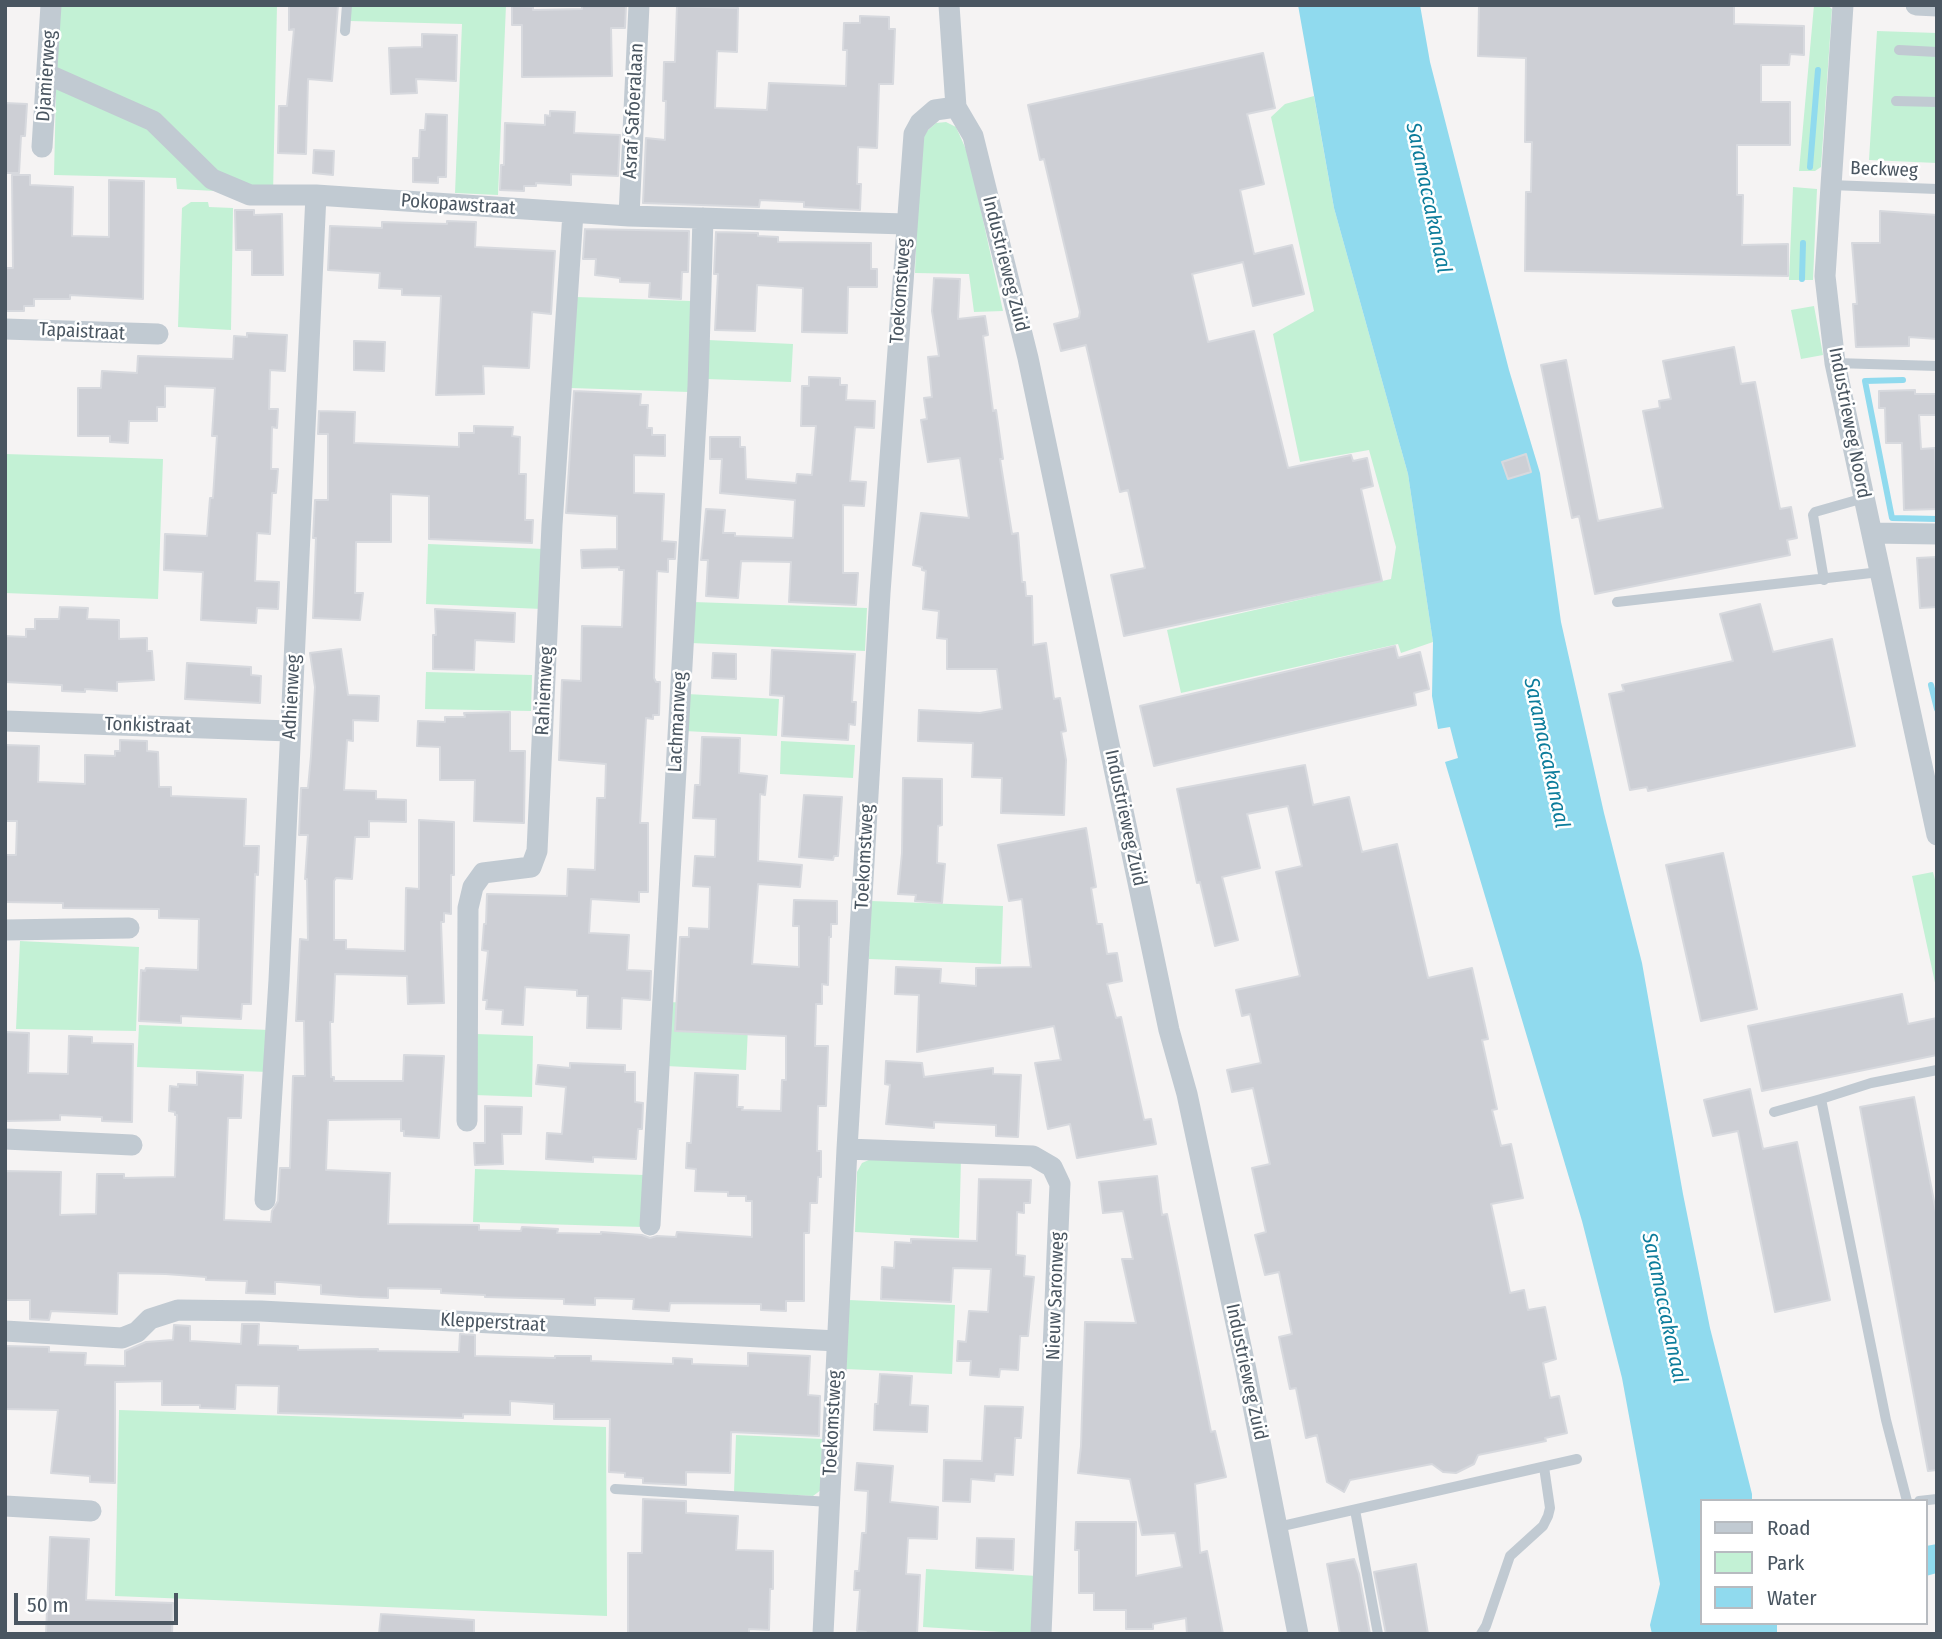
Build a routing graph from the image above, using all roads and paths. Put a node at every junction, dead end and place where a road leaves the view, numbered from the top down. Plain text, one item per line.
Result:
1 (51, 5) edge
2 (346, 5) edge
3 (639, 5) edge
4 (949, 5) edge
5 (1843, 5) edge
6 (1916, 5) edge
7 (1937, 6) edge
8 (345, 31) dead end
9 (1899, 50) dead end
10 (1937, 52) edge
11 (47, 74) junction
12 (1896, 101) dead end
13 (1937, 102) edge
14 (956, 107) junction
15 (42, 147) dead end
16 (1830, 185) junction
17 (1937, 189) edge
18 (316, 195) junction
19 (572, 213) junction
20 (629, 216) junction
21 (703, 218) junction
22 (906, 224) junction
23 (5, 329) edge
24 (158, 334) dead end
25 (1835, 363) junction
26 (1937, 366) edge
27 (1864, 498) junction
28 (1872, 533) junction
29 (1937, 534) edge
30 (1880, 572) junction
31 (1824, 580) junction
32 (1617, 602) dead end
33 (5, 721) edge
34 (290, 730) junction
35 (1937, 835) edge
36 (129, 928) dead end
37 (5, 930) edge
38 (1937, 1070) edge
39 (1821, 1099) junction
40 (1774, 1112) dead end
41 (467, 1121) dead end
42 (5, 1139) edge
43 (132, 1145) dead end
44 (847, 1149) junction
45 (265, 1200) dead end
46 (650, 1225) dead end
47 (5, 1331) edge
48 (837, 1341) junction
49 (1577, 1459) dead end
50 (1544, 1467) junction
51 (615, 1489) dead end
52 (1906, 1499) edge
53 (830, 1502) junction
54 (5, 1506) edge
55 (1355, 1510) junction
56 (91, 1511) dead end
57 (1278, 1527) junction
58 (823, 1634) edge
59 (1041, 1634) edge
60 (1298, 1634) edge
61 (1378, 1634) edge
62 (1481, 1634) edge

1 - 11 street, Djamierweg
2 - 8 lane
3 - 20 street, Asraf Safoeralaan
4 - 14 street, Industrieweg Zuid
5 - 16 street, Industrieweg Noord
6 - 7 street
9 - 10 lane
11 - 15 street, Djamierweg
11 - 18 street, Pokopawstraat
12 - 13 lane
14 - 22 street, Toekomstweg
14 - 57 street, Industrieweg Zuid
16 - 17 lane, Beckweg
16 - 25 street, Industrieweg Noord
18 - 19 street, Pokopawstraat
18 - 34 street, Adhienweg
19 - 20 street, Pokopawstraat
19 - 41 street, Rahiemweg
20 - 21 street, Pokopawstraat
21 - 22 street, Pokopawstraat
21 - 46 street, Lachmanweg
22 - 44 street, Toekomstweg
23 - 24 street, Tapaistraat
25 - 26 lane
25 - 27 street, Industrieweg Noord
27 - 28 street, Industrieweg Noord
27 - 31 lane
28 - 29 street
28 - 30 street, Industrieweg Noord
30 - 31 lane
30 - 35 street, Industrieweg Noord
31 - 32 lane
33 - 34 street, Tonkistraat
34 - 45 street, Adhienweg
36 - 37 street
38 - 39 lane
39 - 40 lane
39 - 52 lane
42 - 43 street
44 - 48 street, Toekomstweg
44 - 59 street, Nieuw Saronweg
47 - 48 street, Klepperstraat
48 - 53 street, Toekomstweg
49 - 50 lane
50 - 55 lane
50 - 62 lane
51 - 53 lane
53 - 58 street, Toekomstweg
54 - 56 street
55 - 57 lane
55 - 61 lane
57 - 60 street, Industrieweg Zuid

